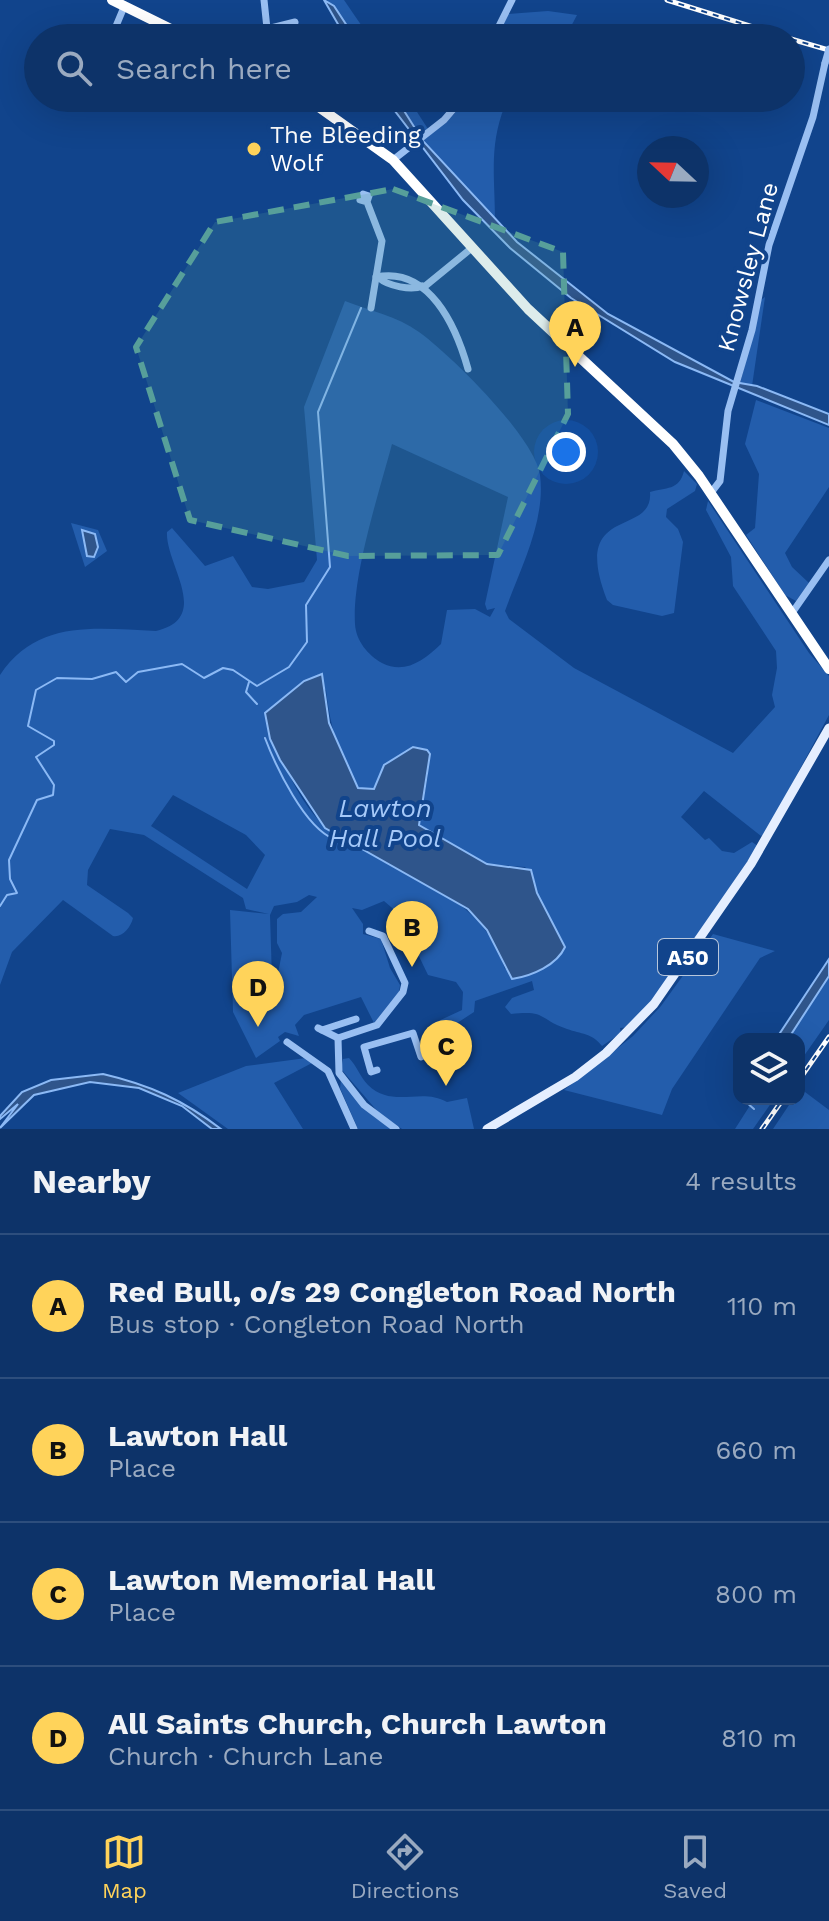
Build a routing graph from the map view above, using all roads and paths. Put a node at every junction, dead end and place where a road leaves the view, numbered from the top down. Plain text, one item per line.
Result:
1 (112, 0) edge
2 (264, 0) edge
3 (512, 0) edge
4 (124, 7) junction
5 (295, 22) dead end
6 (117, 24) edge
7 (160, 24) edge
8 (266, 24) edge
9 (290, 24) edge
10 (500, 24) edge
11 (829, 49) edge
12 (326, 112) edge
13 (454, 112) edge
14 (393, 160) junction
15 (367, 202) dead end
16 (473, 247) junction
17 (378, 277) junction
18 (423, 286) junction
19 (371, 308) dead end
20 (468, 369) dead end
21 (710, 494) junction
22 (829, 560) edge
23 (792, 613) junction
24 (829, 669) edge
25 (829, 728) edge
26 (369, 931) dead end
27 (356, 1019) dead end
28 (381, 1021) junction
29 (338, 1038) junction
30 (388, 1040) junction
31 (287, 1042) dead end
32 (421, 1057) dead end
33 (377, 1070) dead end
34 (339, 1073) junction
35 (335, 1082) junction
36 (354, 1129) edge
37 (396, 1129) edge
38 (487, 1129) edge

1 - 4 highway
2 - 8 street
3 - 10 street
4 - 6 street
4 - 7 highway
5 - 9 street
11 - 21 street, Knowsley Lane, bridge
12 - 14 highway
13 - 14 street
14 - 16 highway
15 - 17 street
16 - 18 street
16 - 21 highway
17 - 18 street
17 - 19 street
18 - 20 street
21 - 23 highway
22 - 23 street
23 - 24 highway
25 - 38 main road, A50
26 - 28 street
27 - 29 street
28 - 29 street
28 - 30 street
29 - 34 street
30 - 32 street
30 - 33 street
31 - 35 street
34 - 35 street
34 - 37 street
35 - 36 street

